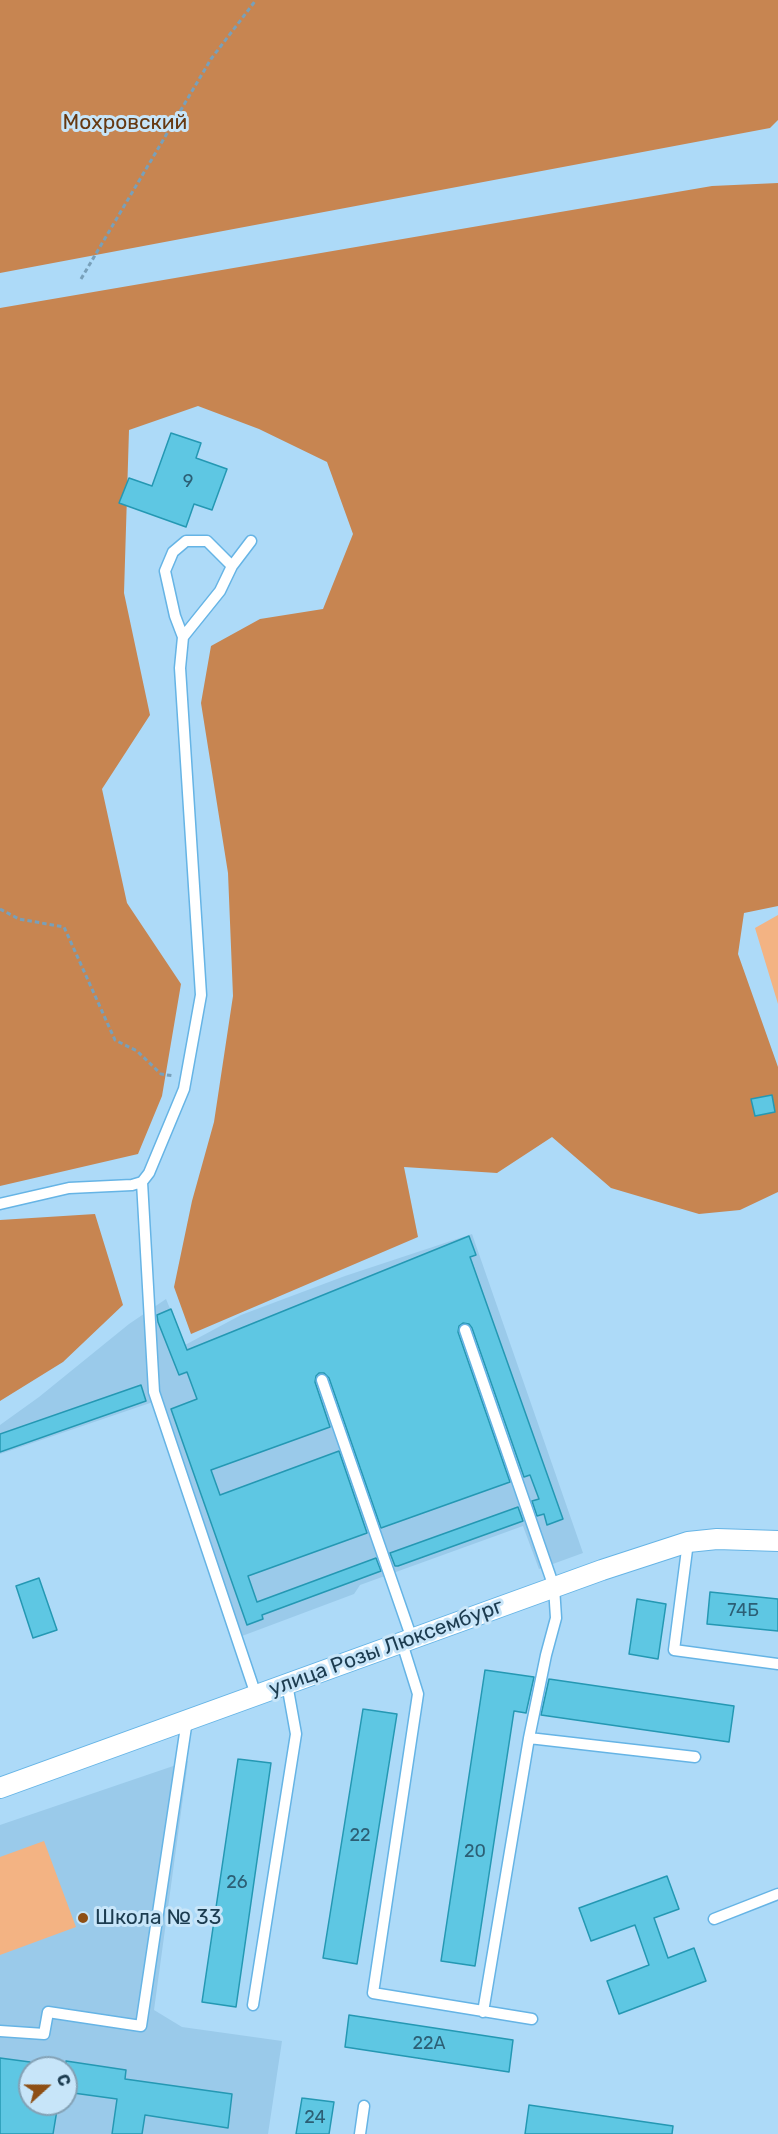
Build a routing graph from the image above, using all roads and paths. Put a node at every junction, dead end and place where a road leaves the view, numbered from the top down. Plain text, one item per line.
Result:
1 (256, 0) edge
2 (81, 279) dead end
3 (251, 541) dead end
4 (232, 566) junction
5 (183, 637) junction
6 (0, 909) edge
7 (186, 1078) junction
8 (142, 1182) junction
9 (0, 1204) edge
10 (465, 1330) dead end
11 (322, 1380) dead end
12 (778, 1541) edge
13 (688, 1542) junction
14 (554, 1587) junction
15 (407, 1641) junction
16 (778, 1664) edge
17 (287, 1684) junction
18 (256, 1695) junction
19 (188, 1720) junction
20 (529, 1738) junction
21 (695, 1757) dead end
22 (0, 1788) edge
23 (778, 1894) edge
24 (714, 1919) dead end
25 (254, 2005) dead end
26 (483, 2012) junction
27 (532, 2019) dead end
28 (0, 2031) edge
29 (364, 2106) dead end
30 (360, 2134) edge

1 - 2 path
3 - 4 lane
4 - 5 lane
4 - 5 lane
5 - 7 lane
6 - 7 path
7 - 8 lane
8 - 9 lane
8 - 18 lane
10 - 14 lane
11 - 15 lane
12 - 13 street, улица Розы Люксембург
13 - 14 street, улица Розы Люксембург
13 - 16 lane
14 - 15 street, улица Розы Люксембург
14 - 20 lane
15 - 17 street, улица Розы Люксембург
15 - 26 lane
17 - 18 street, улица Розы Люксембург
17 - 25 lane
18 - 19 street, улица Розы Люксембург
19 - 22 street, улица Розы Люксембург
19 - 28 lane
20 - 21 lane
20 - 26 lane
23 - 24 lane
26 - 27 lane
29 - 30 lane

